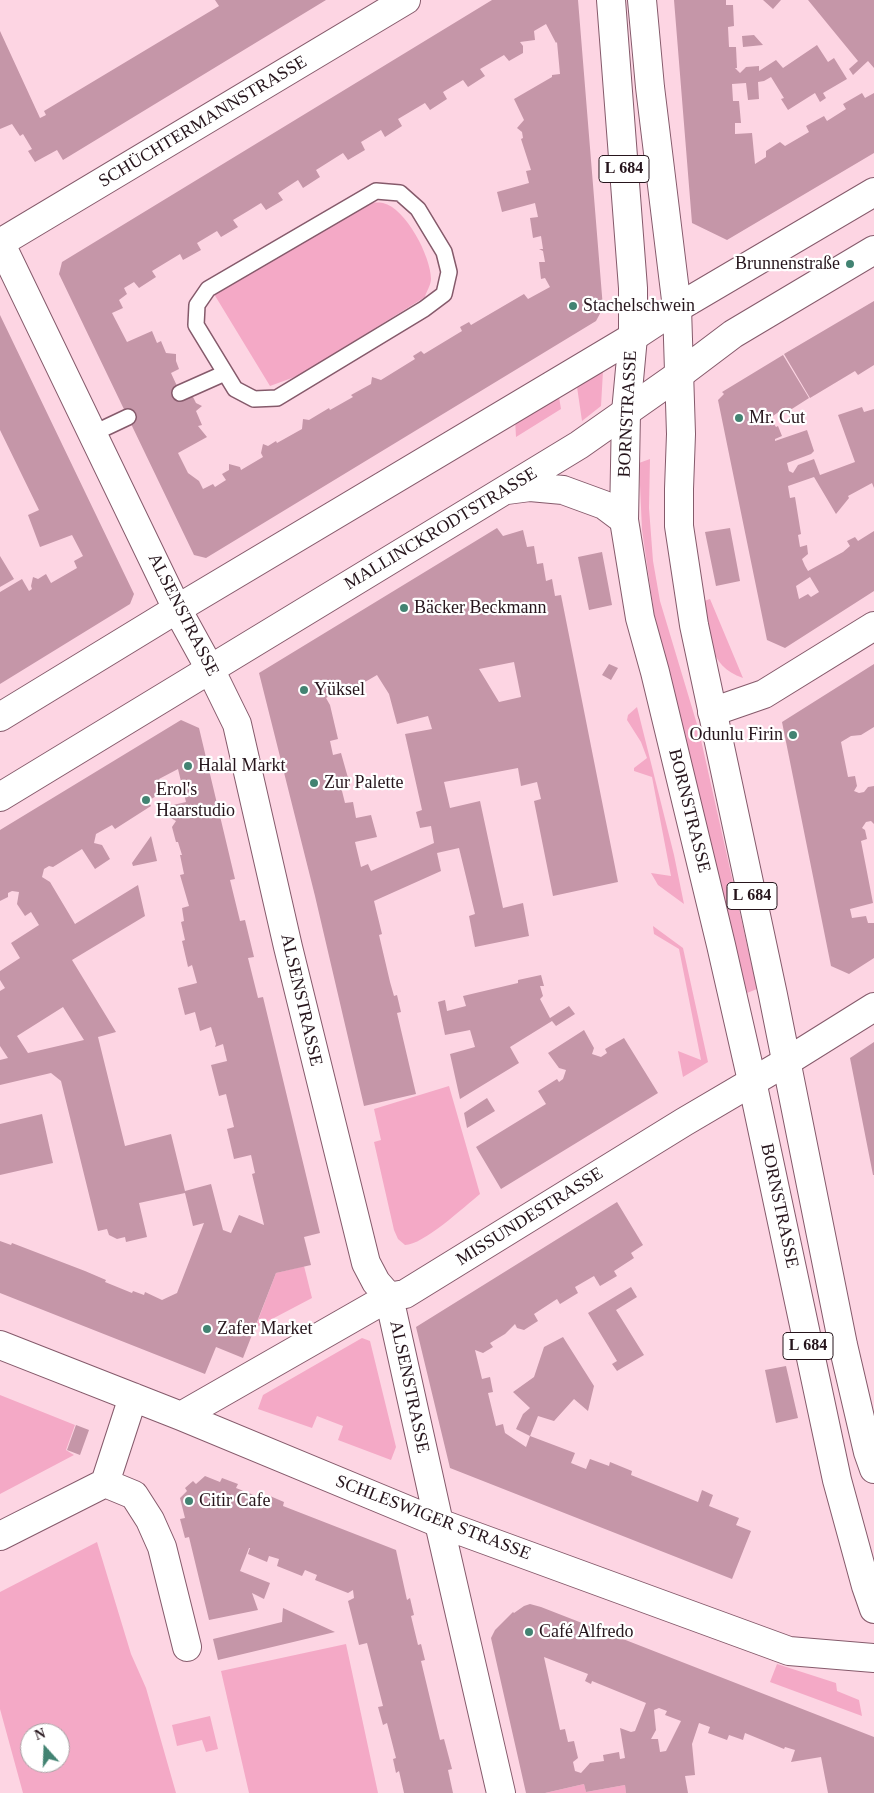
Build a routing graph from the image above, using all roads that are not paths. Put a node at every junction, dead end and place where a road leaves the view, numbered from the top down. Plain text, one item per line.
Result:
1 (406, 0) edge
2 (610, 0) edge
3 (642, 0) edge
4 (874, 192) edge
5 (0, 243) edge
6 (874, 250) edge
7 (676, 308) junction
8 (633, 338) junction
9 (225, 373) junction
10 (680, 374) junction
11 (180, 393) dead end
12 (626, 412) junction
13 (128, 417) dead end
14 (92, 434) junction
15 (503, 491) junction
16 (624, 520) junction
17 (177, 609) junction
18 (874, 626) edge
19 (210, 668) junction
20 (712, 712) junction
21 (0, 717) edge
22 (0, 797) edge
23 (874, 1007) edge
24 (786, 1062) junction
25 (752, 1081) junction
26 (390, 1297) junction
27 (0, 1346) edge
28 (133, 1397) junction
29 (181, 1416) junction
30 (874, 1469) edge
31 (105, 1483) junction
32 (438, 1522) junction
33 (0, 1536) edge
34 (874, 1609) edge
35 (187, 1647) dead end
36 (874, 1658) edge
37 (502, 1793) edge

1 - 5 main road, SCHÜCHTERMANNSTRASSE
2 - 8 main road, BORNSTRASSE / L 684
3 - 7 main road, BORNSTRASSE / L 684
4 - 7 main road
5 - 14 main road, ALSENSTRASSE
6 - 10 main road, MALLINCKRODTSTRASSE
7 - 8 main road
7 - 10 main road, BORNSTRASSE / L 684
8 - 12 main road, BORNSTRASSE / L 684
8 - 17 main road
9 - 9 lane
9 - 11 lane
10 - 12 main road, MALLINCKRODTSTRASSE
10 - 20 main road, BORNSTRASSE / L 684
12 - 15 main road, MALLINCKRODTSTRASSE
12 - 16 main road, BORNSTRASSE / L 684
13 - 14 lane
14 - 17 main road, ALSENSTRASSE
15 - 16 main road
15 - 19 main road, MALLINCKRODTSTRASSE
16 - 25 main road, BORNSTRASSE / L 684
17 - 19 main road, ALSENSTRASSE
17 - 21 main road
18 - 20 main road
19 - 22 main road, MALLINCKRODTSTRASSE
19 - 26 main road, ALSENSTRASSE
20 - 24 main road, BORNSTRASSE / L 684
23 - 24 main road, MISSUNDESTRASSE
24 - 25 main road, MISSUNDESTRASSE
24 - 30 main road, BORNSTRASSE / L 684
25 - 26 main road, MISSUNDESTRASSE
25 - 34 main road, BORNSTRASSE / L 684
26 - 29 main road, MISSUNDESTRASSE
26 - 32 main road, ALSENSTRASSE
27 - 28 main road, SCHLESWIGER STRASSE
28 - 29 main road, SCHLESWIGER STRASSE
28 - 31 main road
29 - 32 main road, SCHLESWIGER STRASSE
31 - 33 main road
31 - 35 main road
32 - 36 main road, SCHLESWIGER STRASSE
32 - 37 main road, ALSENSTRASSE

